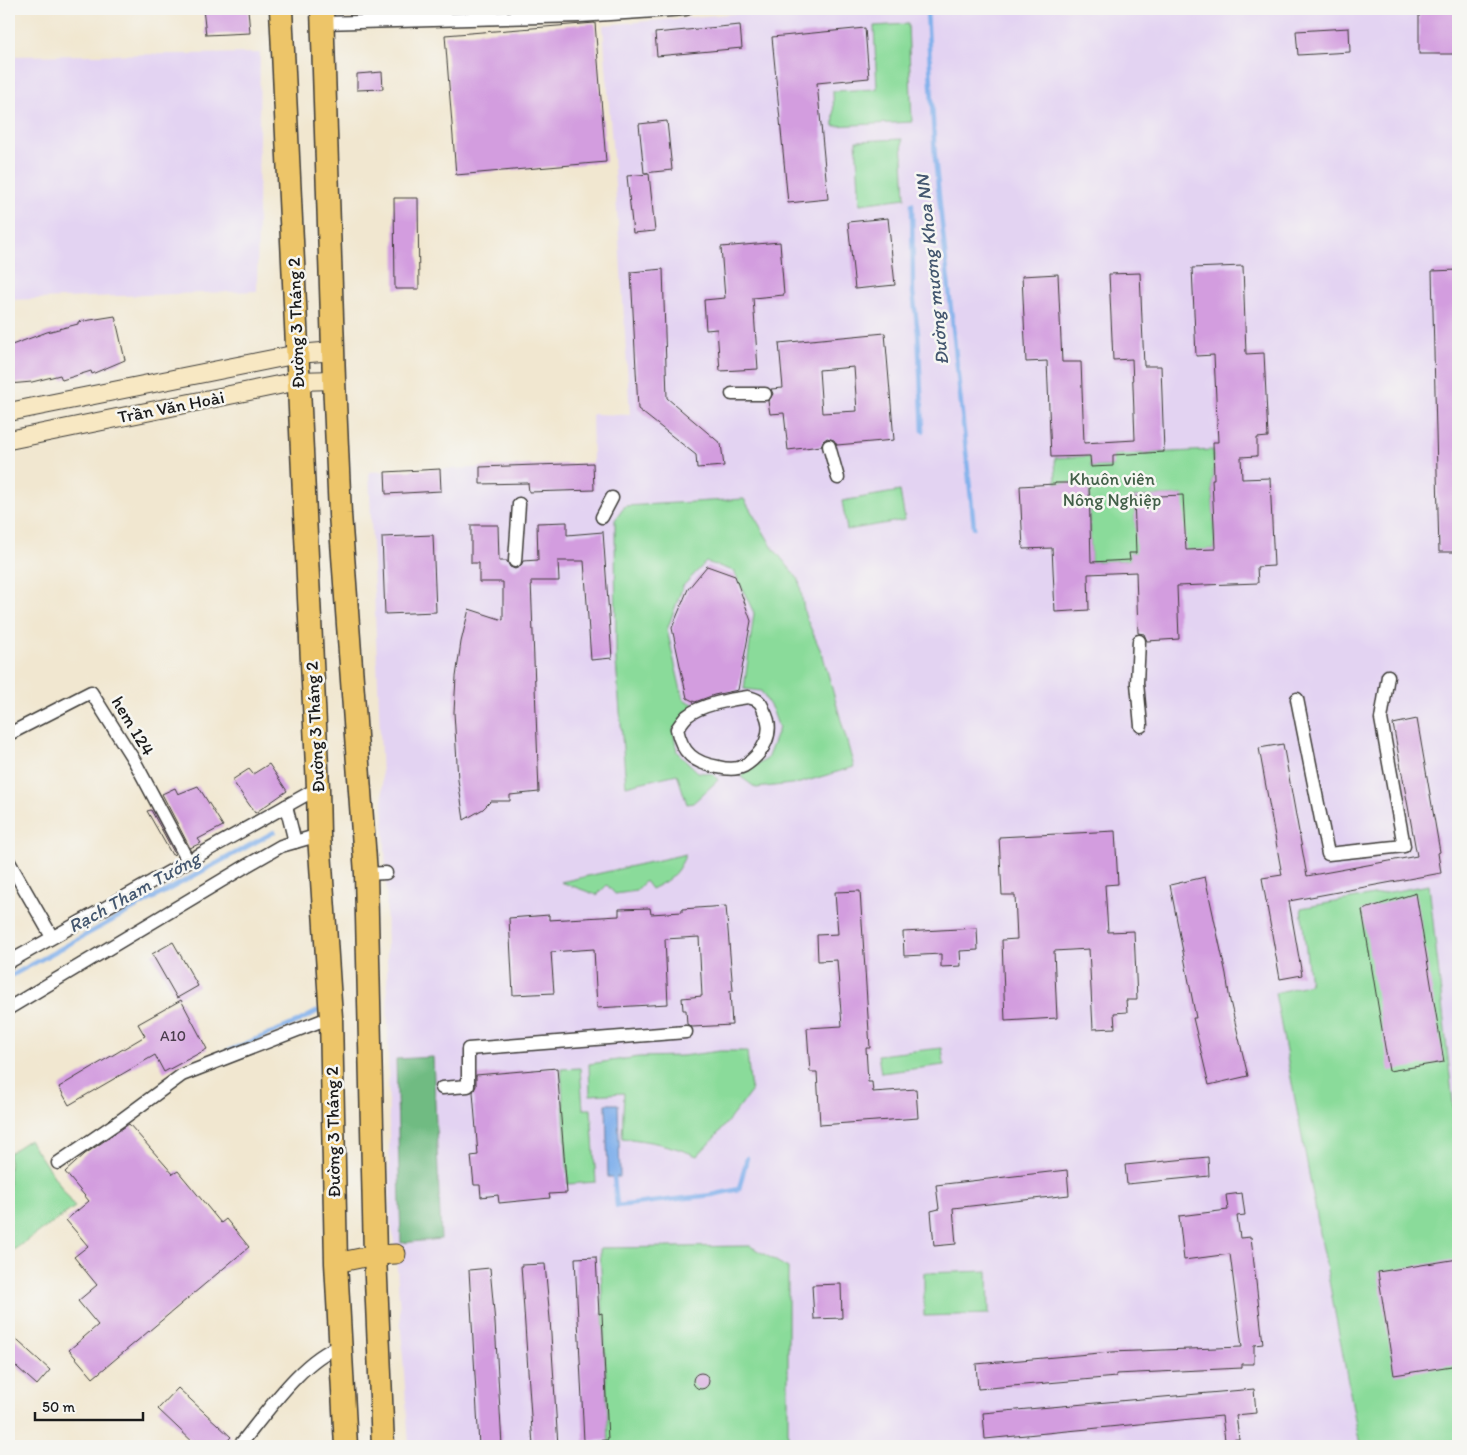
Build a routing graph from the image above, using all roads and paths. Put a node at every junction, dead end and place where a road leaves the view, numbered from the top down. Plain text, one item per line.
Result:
1 (281, 9) edge
2 (686, 9) edge
3 (322, 16) edge
4 (334, 351) junction
5 (298, 354) junction
6 (334, 380) junction
7 (298, 381) junction
8 (732, 394) dead end
9 (765, 394) dead end
10 (61, 400) junction
11 (9, 412) edge
12 (66, 428) junction
13 (9, 440) edge
14 (829, 446) dead end
15 (838, 478) dead end
16 (612, 498) dead end
17 (519, 504) dead end
18 (602, 517) dead end
19 (515, 561) dead end
20 (1138, 641) dead end
21 (1388, 676) dead end
22 (733, 699) joint
23 (1297, 699) dead end
24 (1142, 726) dead end
25 (9, 734) edge
26 (318, 788) junction
27 (286, 806) junction
28 (319, 835) junction
29 (295, 842) junction
30 (188, 861) junction
31 (9, 862) edge
32 (52, 937) junction
33 (9, 962) edge
34 (9, 1008) edge
35 (331, 1017) junction
36 (686, 1032) dead end
37 (442, 1088) dead end
38 (58, 1163) dead end
39 (385, 1255) junction
40 (336, 1263) junction
41 (340, 1346) junction
42 (239, 1446) edge
43 (346, 1446) edge
44 (384, 1446) edge

1 - 5 highway, Đường 3 Tháng 2
2 - 3 street
3 - 4 highway, Đường 3 Tháng 2
4 - 5 main road, Trần Văn Hoài
4 - 6 highway, Đường 3 Tháng 2
5 - 7 highway, Đường 3 Tháng 2
5 - 10 main road, Trần Văn Hoài
6 - 7 main road, Trần Văn Hoài
6 - 39 highway, Đường 3 Tháng 2
7 - 12 main road, Trần Văn Hoài
7 - 26 highway, Đường 3 Tháng 2
8 - 9 street
10 - 11 main road, Trần Văn Hoài
10 - 12 main road
12 - 13 main road, Trần Văn Hoài
14 - 15 street
16 - 18 street
17 - 19 street
20 - 24 street
21 - 23 street
22 - 22 street
25 - 30 street, hem 124
26 - 27 street
26 - 28 highway, Đường 3 Tháng 2
27 - 29 street
27 - 30 street
28 - 29 street
28 - 35 highway, Đường 3 Tháng 2
29 - 34 street
30 - 32 street
31 - 32 street
32 - 33 street
35 - 38 street
35 - 40 highway, Đường 3 Tháng 2
36 - 37 street
39 - 40 main road
39 - 44 highway, Đường 3 Tháng 2
40 - 41 highway, Đường 3 Tháng 2
41 - 42 street
41 - 43 highway, Đường 3 Tháng 2

